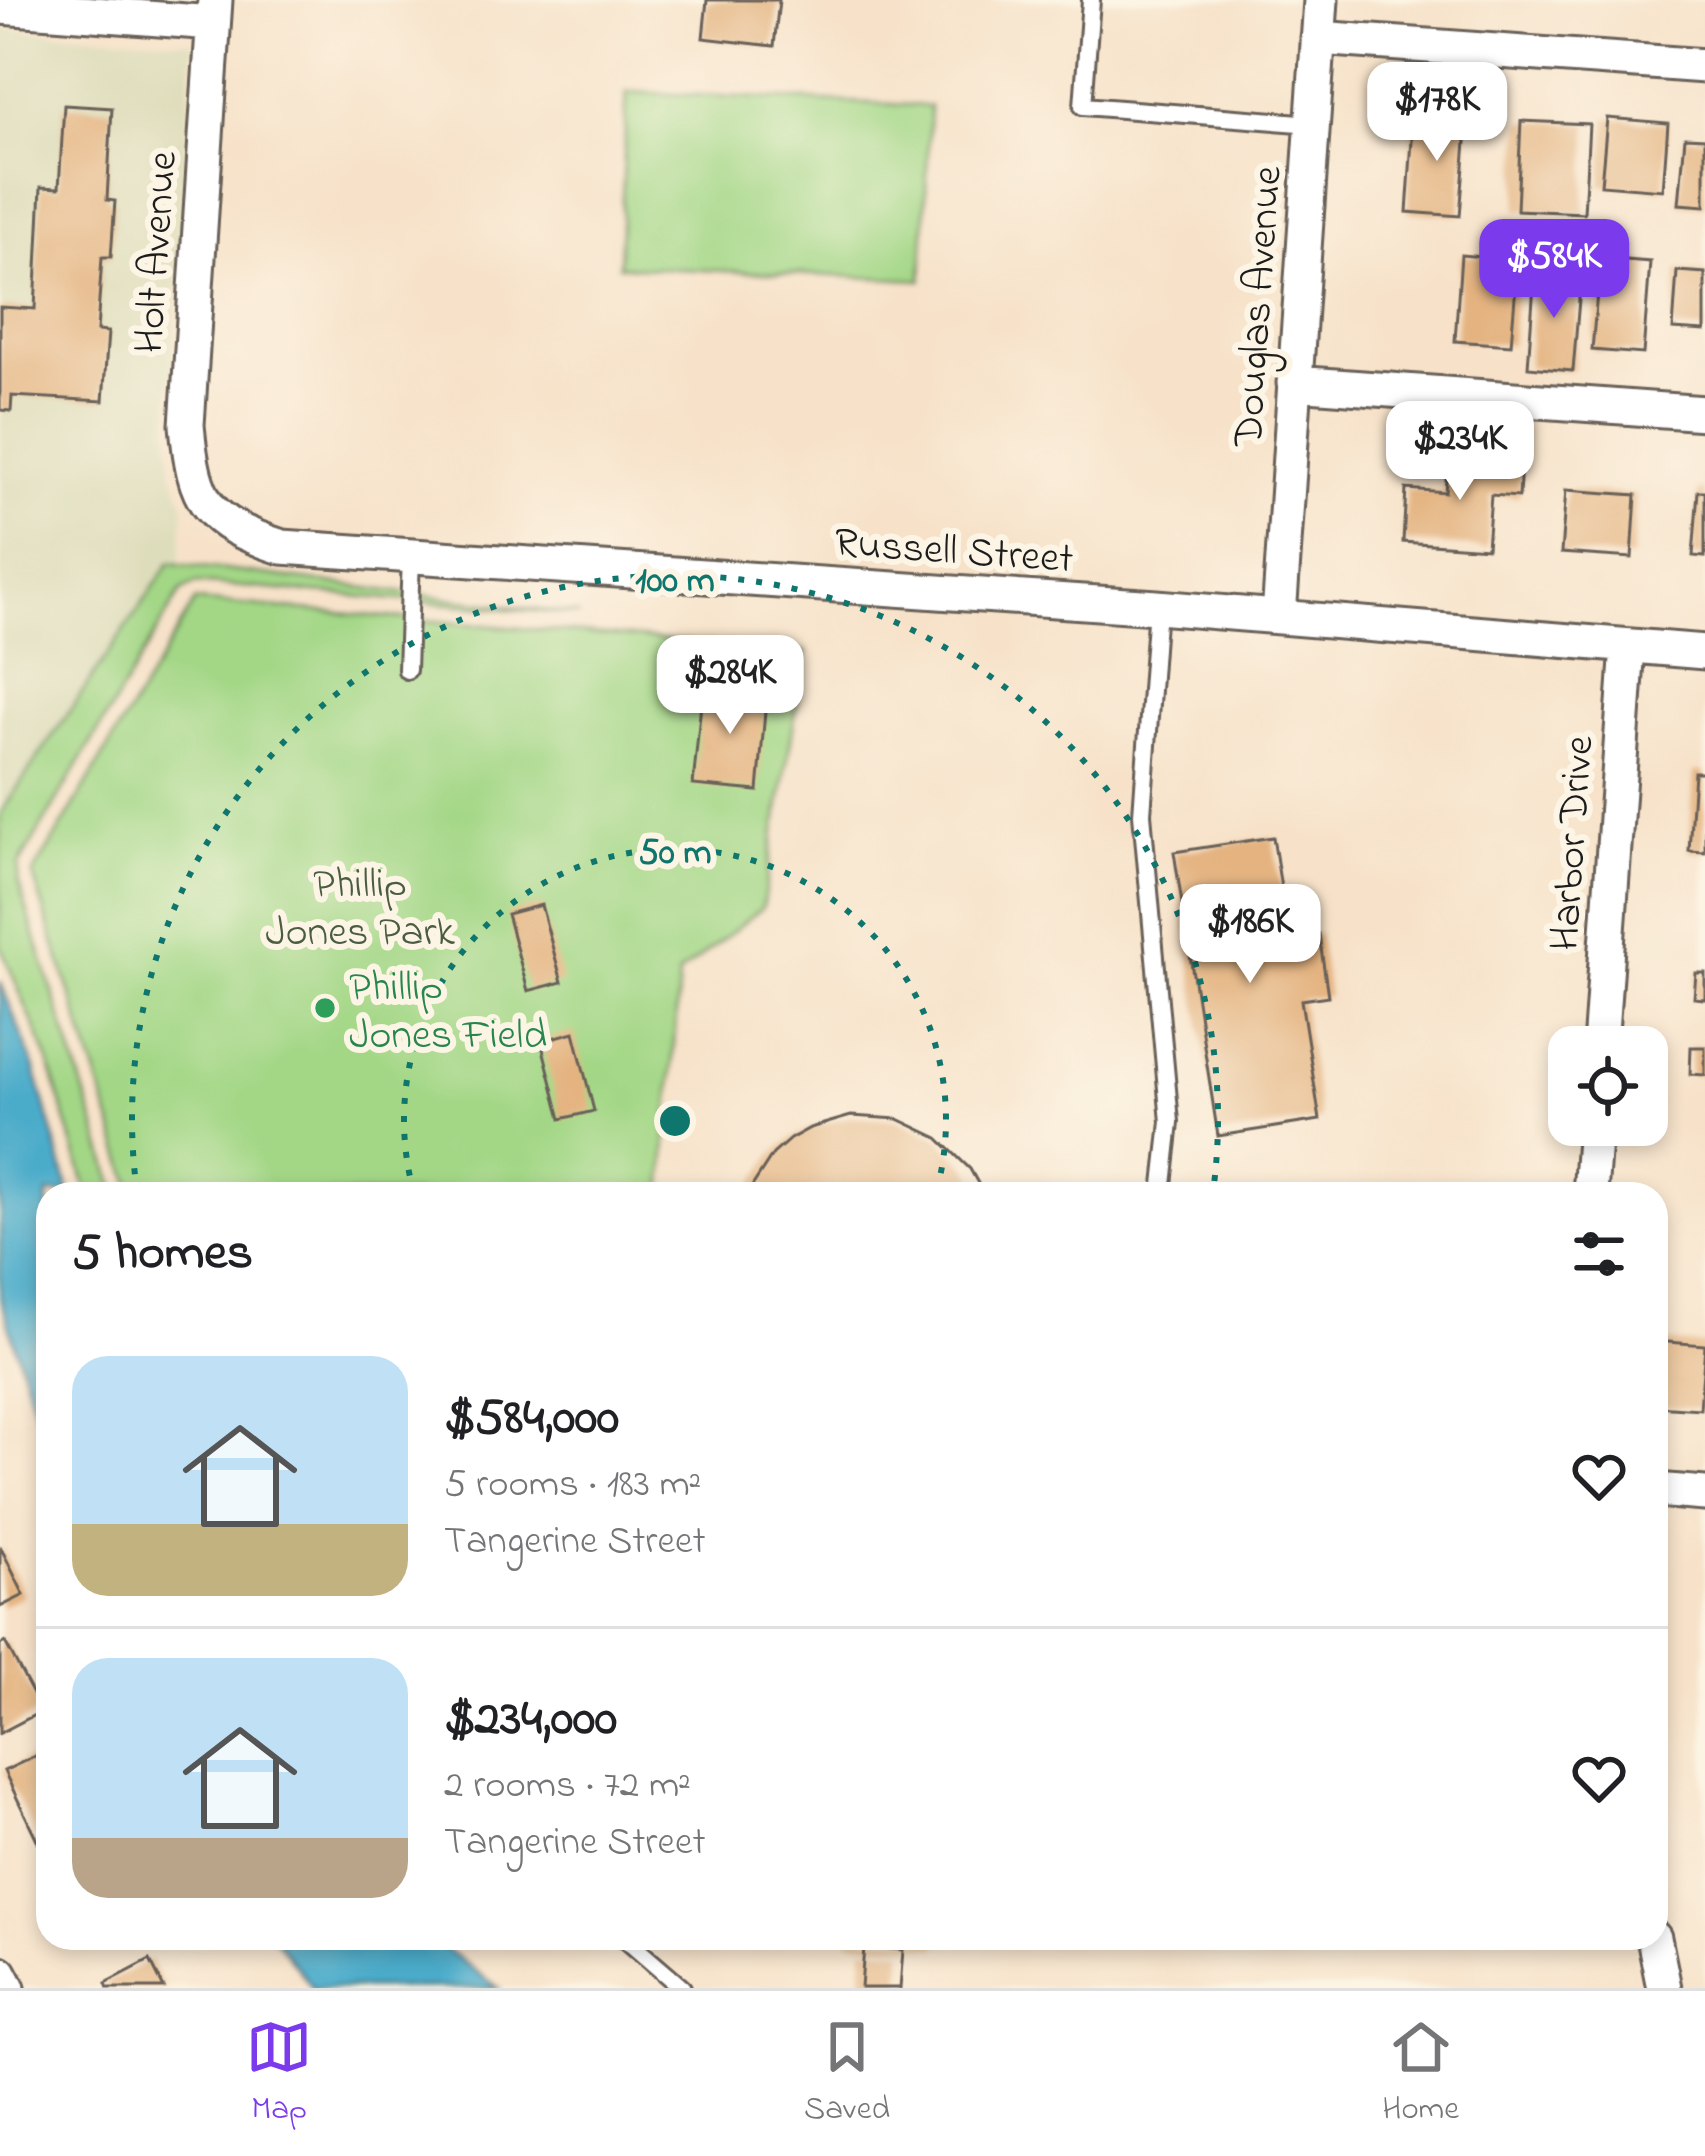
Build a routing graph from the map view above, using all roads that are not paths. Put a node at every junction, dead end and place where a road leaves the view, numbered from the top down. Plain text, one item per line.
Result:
1 (1091, 0) edge
2 (1321, 0) edge
3 (0, 7) edge
4 (214, 12) edge
5 (1318, 38) junction
6 (1705, 67) edge
7 (1313, 124) junction
8 (1294, 383) junction
9 (1705, 413) edge
10 (207, 508) joint
11 (411, 556) junction
12 (1157, 607) junction
13 (1279, 617) junction
14 (1628, 646) junction
15 (1705, 652) edge
16 (407, 670) dead end
17 (1601, 1026) edge
18 (1593, 1146) edge
19 (1163, 1182) edge
20 (1591, 1182) edge
21 (1668, 1491) edge
22 (1705, 1494) edge
23 (638, 1950) edge
24 (1656, 1950) edge
25 (0, 1973) edge
26 (8, 1988) edge
27 (682, 1988) edge
28 (1664, 1988) edge

1 - 7 lane
2 - 5 street, Douglas Avenue
3 - 4 street
4 - 10 street, Holt Avenue
5 - 6 street
5 - 7 street, Douglas Avenue
7 - 8 street, Douglas Avenue
8 - 9 street
8 - 13 street, Douglas Avenue
10 - 11 street, Russell Street
11 - 12 street, Russell Street
11 - 16 lane
12 - 13 street, Russell Street
12 - 19 lane
13 - 14 street, Russell Street
14 - 15 street, Russell Street
14 - 17 street, Harbor Drive
18 - 20 street
21 - 22 street
23 - 27 lane
24 - 28 street
25 - 26 street

